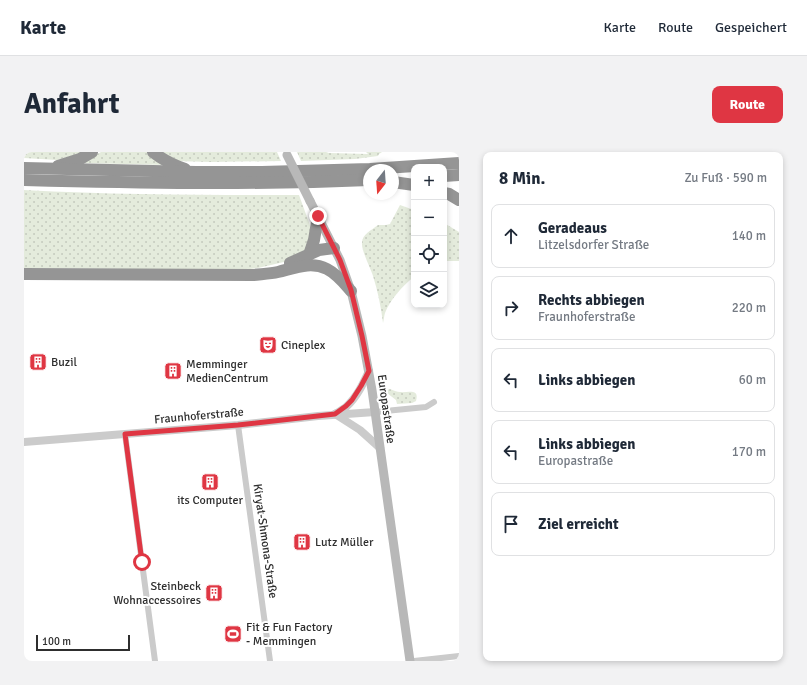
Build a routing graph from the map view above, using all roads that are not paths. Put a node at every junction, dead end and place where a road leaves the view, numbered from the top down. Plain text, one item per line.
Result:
1 (92, 152) edge
2 (153, 152) edge
3 (286, 154) edge
4 (459, 163) edge
5 (24, 168) edge
6 (45, 169) junction
7 (196, 172) junction
8 (363, 174) edge
9 (363, 175) edge
10 (459, 175) edge
11 (447, 176) edge
12 (404, 179) edge
13 (24, 180) edge
14 (447, 194) edge
15 (459, 200) edge
16 (318, 216) junction
17 (334, 248) junction
18 (306, 260) junction
19 (24, 270) edge
20 (24, 274) edge
21 (351, 290) junction
22 (369, 371) junction
23 (434, 402) dead end
24 (375, 412) junction
25 (335, 414) junction
26 (238, 425) junction
27 (125, 434) junction
28 (24, 442) edge
29 (380, 448) junction
30 (459, 656) edge
31 (155, 661) edge
32 (270, 661) edge
33 (410, 661) edge
34 (414, 661) edge

1 - 6 highway
2 - 7 highway
3 - 16 main road, Europastraße, bridge
4 - 12 highway
5 - 6 highway
6 - 7 highway
7 - 8 highway
9 - 13 highway
10 - 11 highway
14 - 15 highway
16 - 17 main road, Europastraße
16 - 18 highway
17 - 18 highway
17 - 21 main road, Europastraße
18 - 19 highway
18 - 20 highway
18 - 21 highway
21 - 22 main road, Europastraße
22 - 24 main road, Europastraße
22 - 25 street
23 - 24 street
24 - 25 street, Fraunhoferstraße
24 - 29 main road, Europastraße
25 - 26 street, Fraunhoferstraße
25 - 29 street
26 - 27 street, Fraunhoferstraße
26 - 32 street, Kiryat-Shmona-Straße
27 - 28 street, Fraunhoferstraße
27 - 31 street
29 - 33 main road, Europastraße
30 - 34 street

